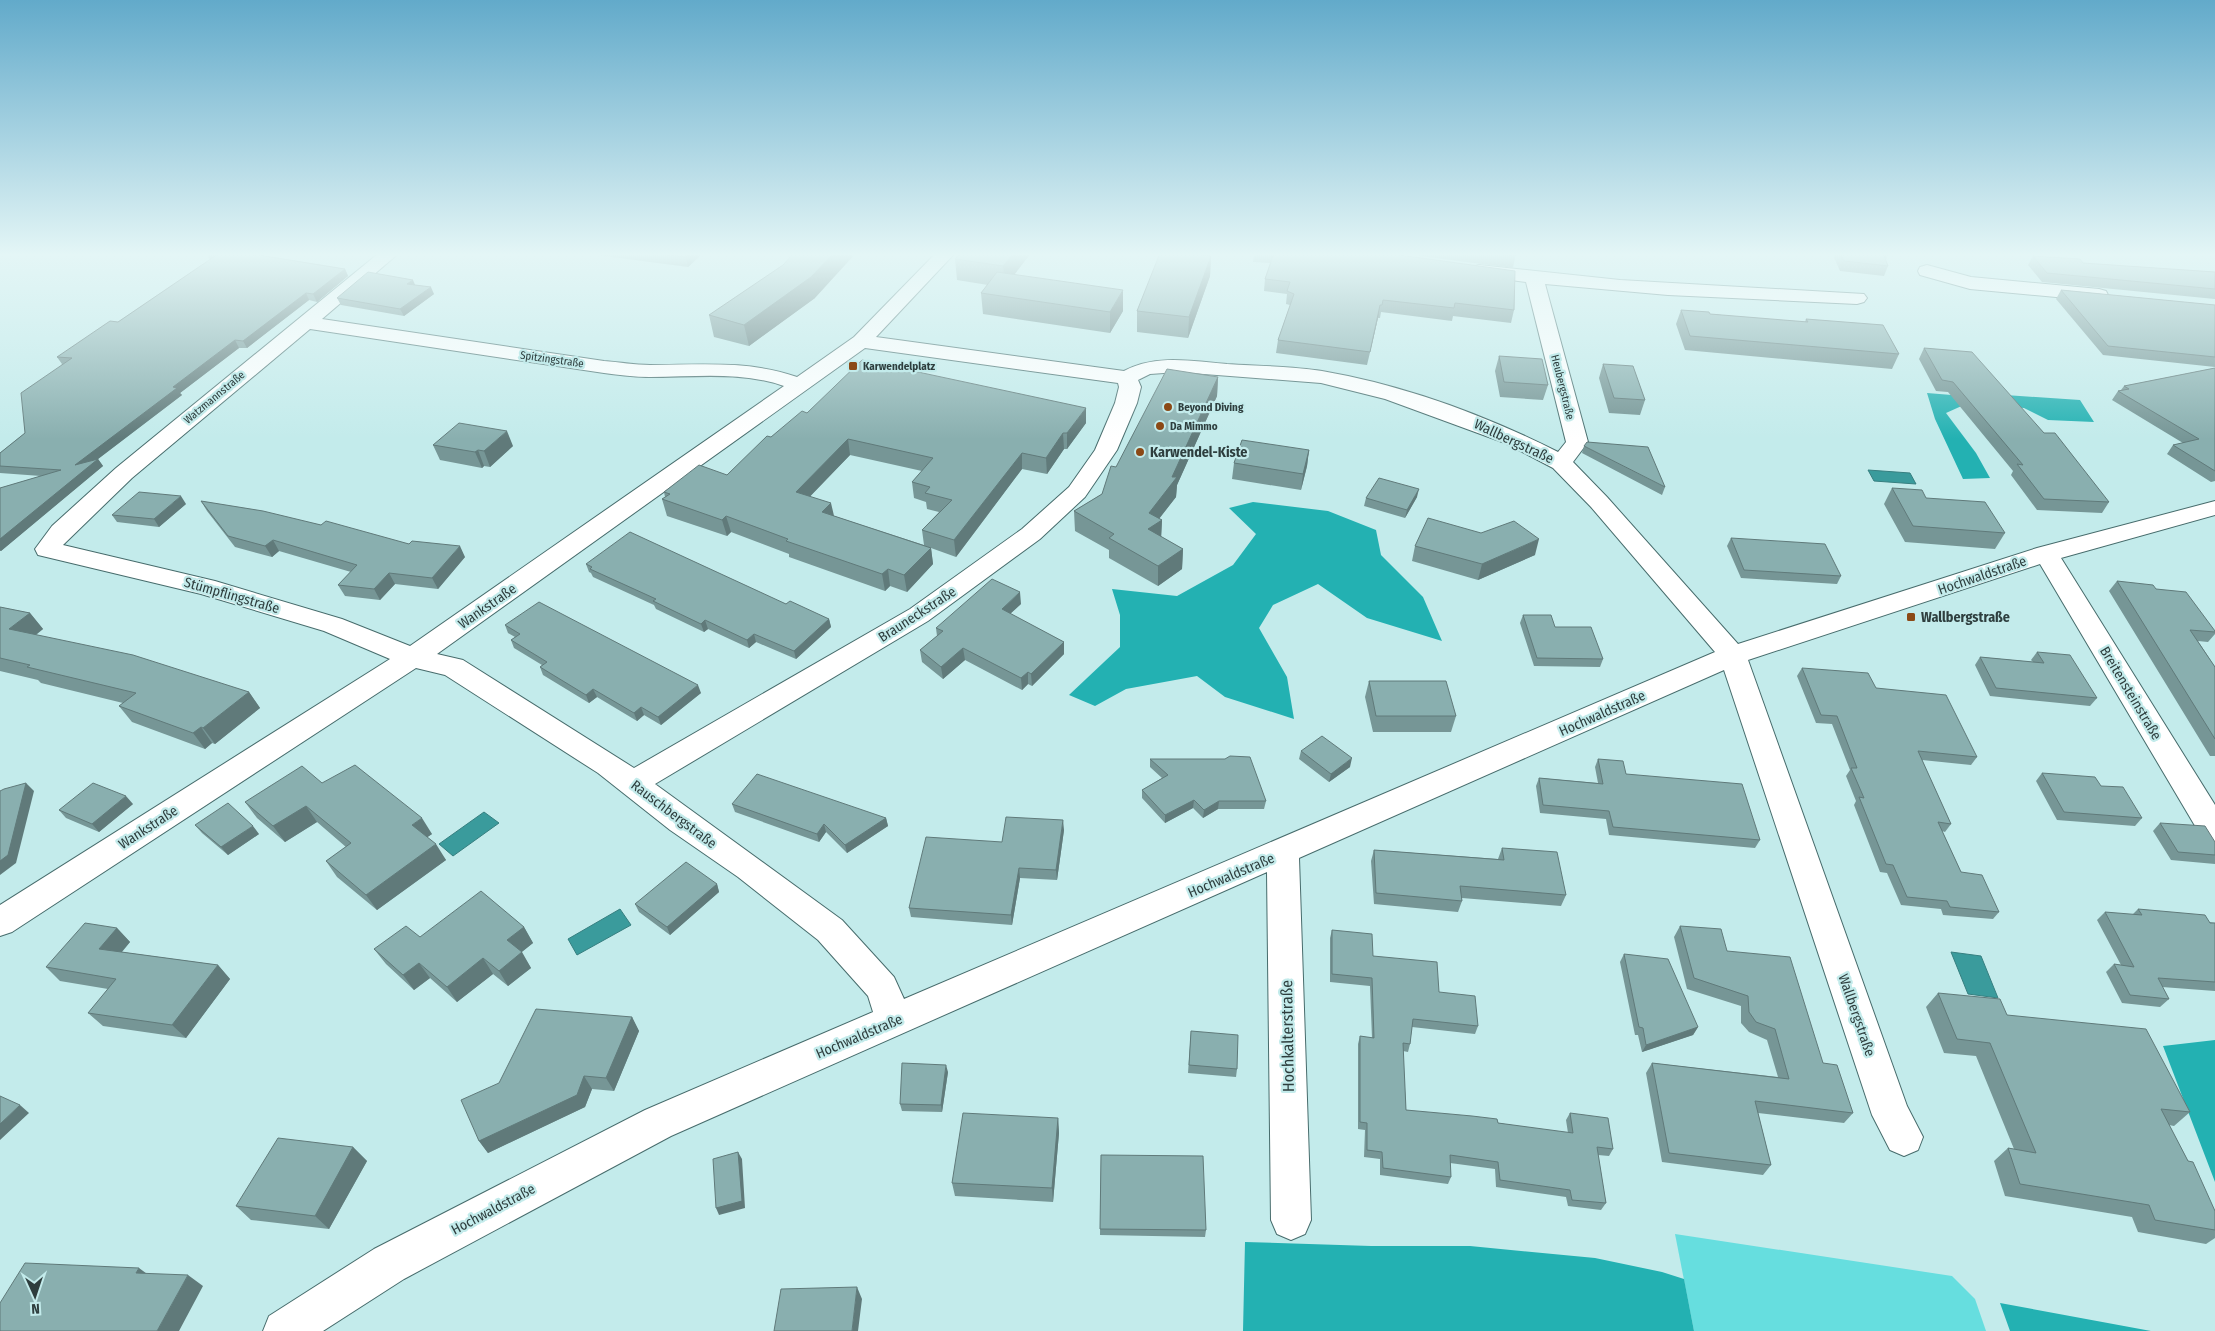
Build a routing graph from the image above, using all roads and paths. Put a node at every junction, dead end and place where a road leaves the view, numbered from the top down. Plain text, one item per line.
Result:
1 (313, 315) edge
2 (885, 315) edge
3 (1544, 315) edge
4 (305, 322) junction
5 (861, 340) junction
6 (1127, 378) junction
7 (799, 384) junction
8 (1561, 463) junction
9 (2215, 508) edge
10 (47, 548) joint
11 (2046, 554) junction
12 (1733, 655) junction
13 (412, 658) junction
14 (634, 782) junction
15 (2215, 832) edge
16 (1283, 852) junction
17 (0, 922) edge
18 (894, 1021) junction
19 (1904, 1137) dead end
20 (1291, 1220) dead end
21 (284, 1331) edge

1 - 4 street, Watzmannstraße
2 - 5 street, Wankstraße
3 - 8 street, Heubergstraße
4 - 7 street, Spitzingstraße
4 - 10 street, Watzmannstraße
5 - 6 street
5 - 7 street, Wankstraße
6 - 8 street, Wallbergstraße
6 - 14 street, Brauneckstraße
7 - 13 street, Wankstraße
8 - 12 street, Wallbergstraße
9 - 11 street, Hochwaldstraße
10 - 13 street, Stümpflingstraße
11 - 12 street, Hochwaldstraße
11 - 15 street, Breitensteinstraße
12 - 16 street, Hochwaldstraße
12 - 19 street, Wallbergstraße
13 - 14 street, Rauschbergstraße
13 - 17 street, Wankstraße
14 - 18 street, Rauschbergstraße
16 - 18 street, Hochwaldstraße
16 - 20 street, Hochkalterstraße
18 - 21 street, Hochwaldstraße

